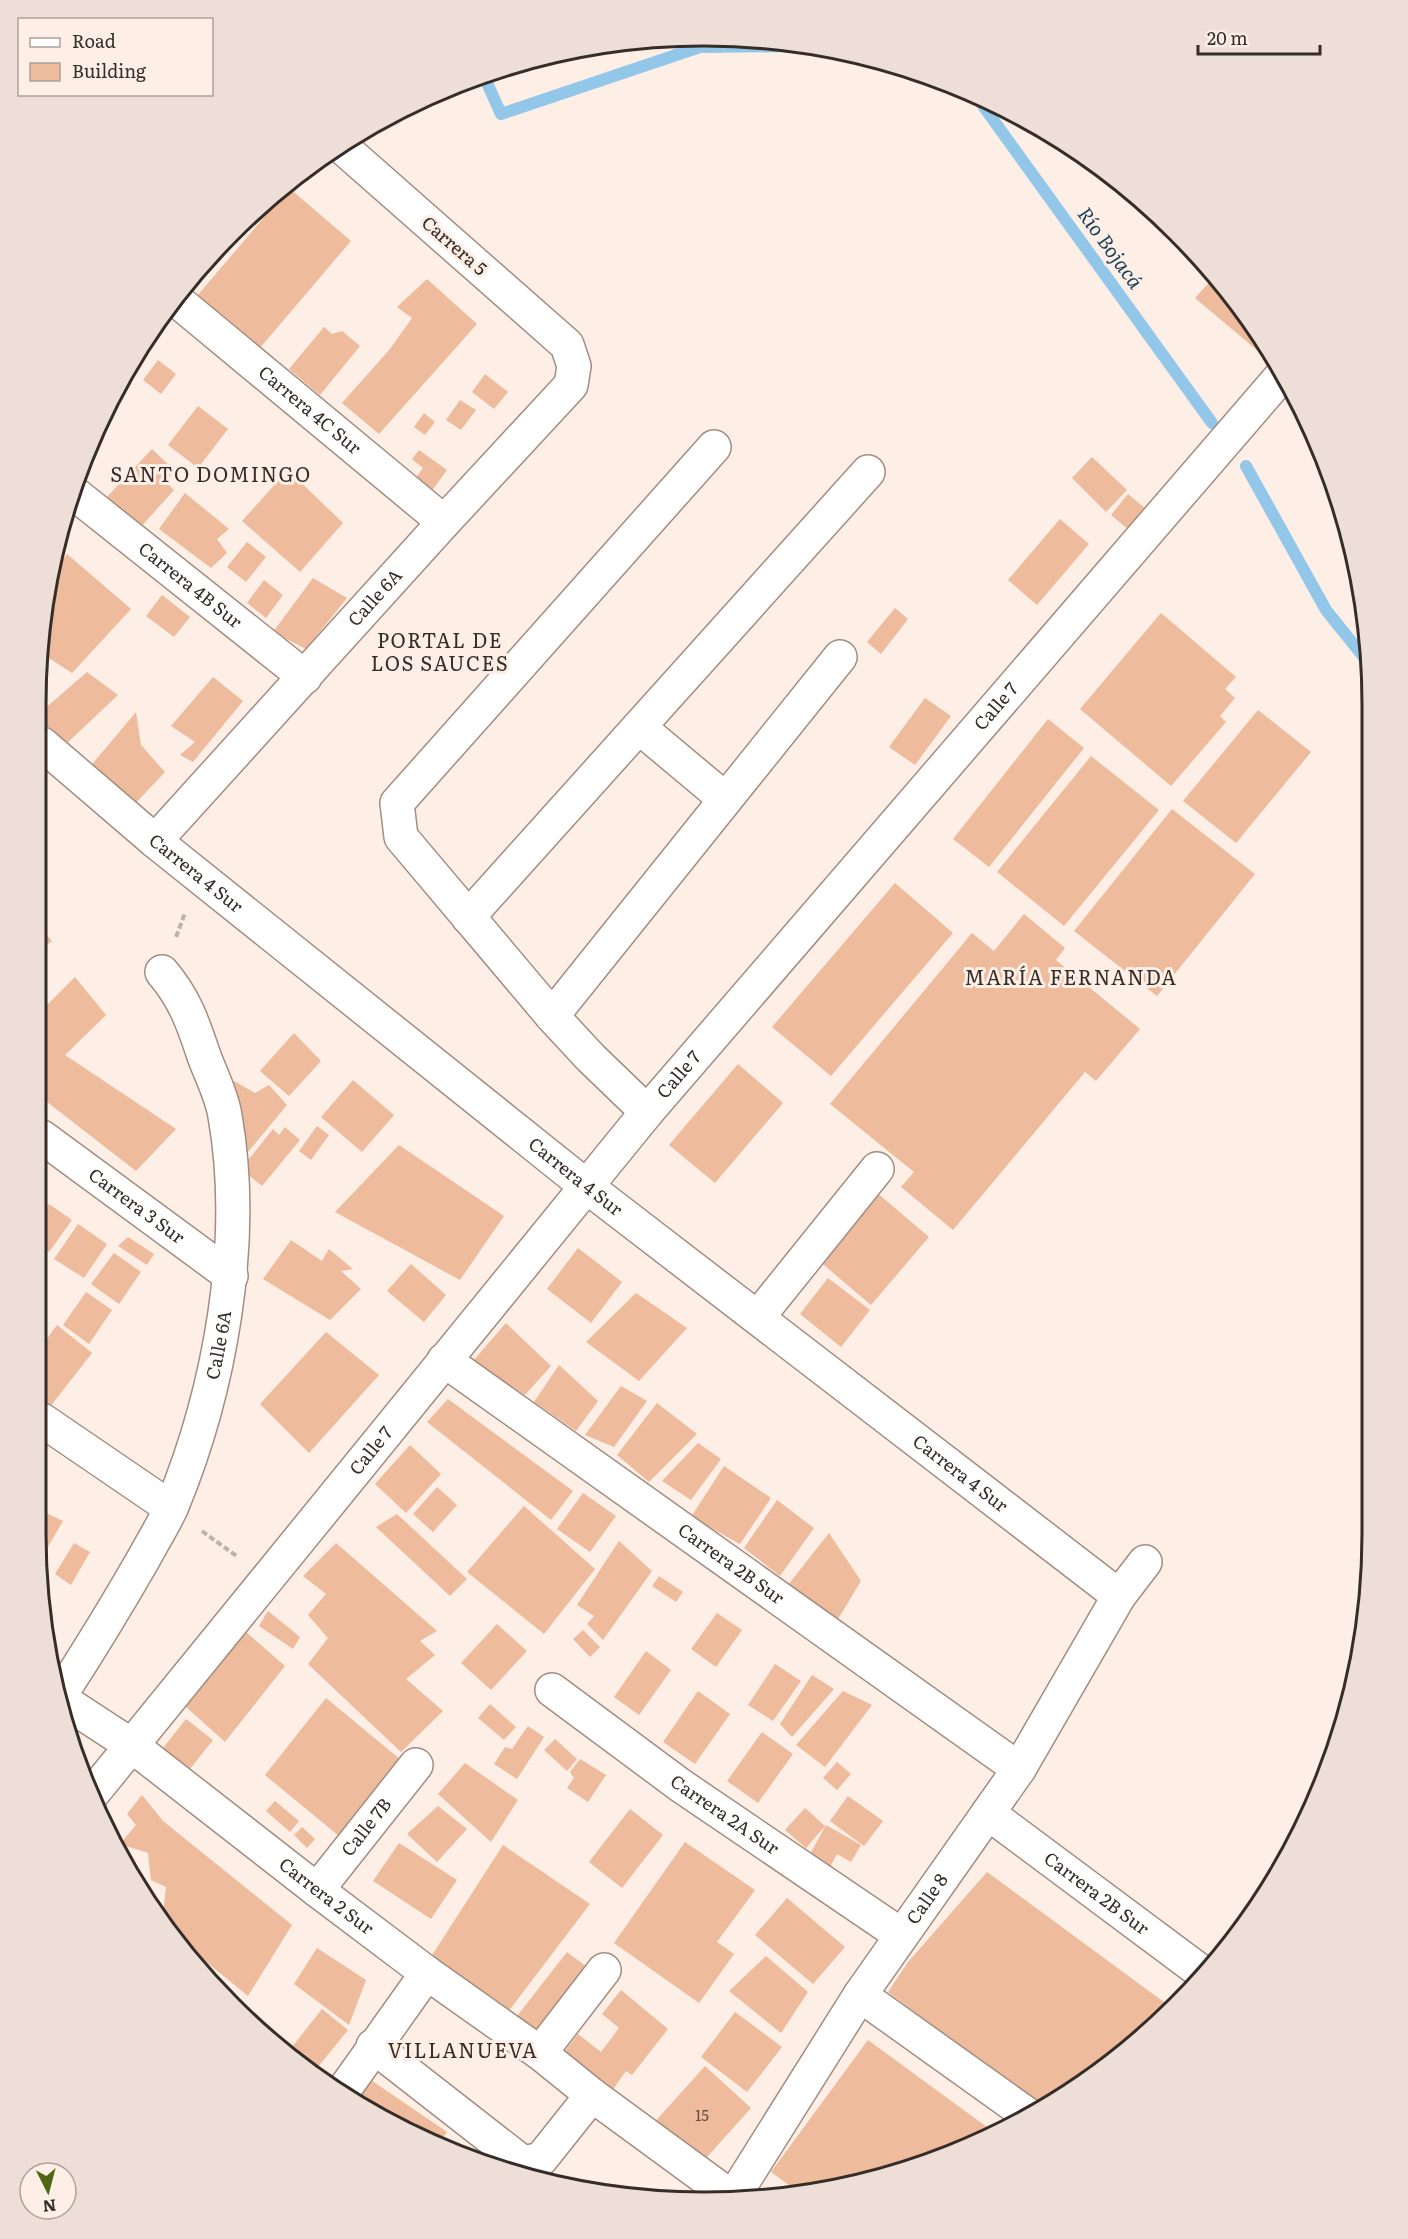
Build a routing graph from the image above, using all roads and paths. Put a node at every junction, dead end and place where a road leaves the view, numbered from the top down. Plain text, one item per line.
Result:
1 (348, 152) edge
2 (182, 304) edge
3 (567, 345) joint
4 (1277, 382) edge
5 (714, 447) dead end
6 (868, 472) dead end
7 (80, 498) edge
8 (444, 522) junction
9 (840, 657) dead end
10 (305, 677) junction
11 (639, 727) junction
12 (46, 747) edge
13 (725, 800) junction
14 (155, 841) junction
15 (199, 876) junction
16 (468, 917) junction
17 (162, 972) joint
18 (552, 1016) junction
19 (647, 1112) junction
20 (46, 1140) edge
21 (877, 1169) dead end
22 (586, 1186) junction
23 (231, 1276) junction
24 (758, 1317) junction
25 (444, 1360) junction
26 (46, 1423) edge
27 (171, 1508) junction
28 (1145, 1562) dead end
29 (268, 1578) junction
30 (1119, 1596) junction
31 (65, 1688) edge
32 (552, 1690) dead end
33 (69, 1703) edge
34 (131, 1745) junction
35 (416, 1765) dead end
36 (1019, 1769) junction
37 (97, 1788) edge
38 (988, 1813) junction
39 (317, 1890) junction
40 (901, 1935) junction
41 (604, 1970) dead end
42 (1197, 1970) edge
43 (427, 1973) junction
44 (860, 1995) junction
45 (373, 2046) junction
46 (540, 2053) junction
47 (346, 2086) edge
48 (591, 2094) junction
49 (1021, 2110) edge
50 (738, 2191) edge
51 (723, 2192) edge

1 - 3 street, Carrera 5
2 - 8 street, Carrera 4C Sur
3 - 8 street, Calle 6A
4 - 19 street, Calle 7
5 - 16 street
6 - 11 street
7 - 10 street, Carrera 4B Sur
8 - 10 street, Calle 6A
9 - 13 street
10 - 14 street, Calle 6A
11 - 13 street
11 - 16 street
12 - 14 street, Carrera 4 Sur
13 - 18 street
14 - 15 street, Carrera 4 Sur
15 - 17 path
15 - 22 street, Carrera 4 Sur
16 - 18 street
17 - 23 street, Calle 6A
18 - 19 street
19 - 22 street, Calle 7
20 - 23 street, Carrera 3 Sur
21 - 24 street
22 - 24 street, Carrera 4 Sur
22 - 25 street, Calle 7
23 - 27 street, Calle 6A
24 - 30 street, Carrera 4 Sur
25 - 29 street, Calle 7
25 - 36 street, Carrera 2B Sur
26 - 27 street
27 - 29 path
27 - 31 street, Calle 6A
28 - 30 street, Calle 8
29 - 34 street, Calle 7
30 - 36 street, Calle 8
32 - 40 street, Carrera 2A Sur
33 - 34 street, Carrera 2 Sur
34 - 37 street, Calle 7
34 - 39 street, Carrera 2 Sur
35 - 39 street, Calle 7B
36 - 38 street, Calle 8
38 - 40 street, Calle 8
38 - 42 street, Carrera 2B Sur
39 - 43 street, Carrera 2 Sur
40 - 44 street, Calle 8
41 - 46 street
43 - 45 street
43 - 46 street, Carrera 2 Sur
44 - 49 street
44 - 50 street, Calle 8
45 - 47 street
45 - 48 street
46 - 48 street, Carrera 2 Sur
48 - 51 street, Carrera 2 Sur

